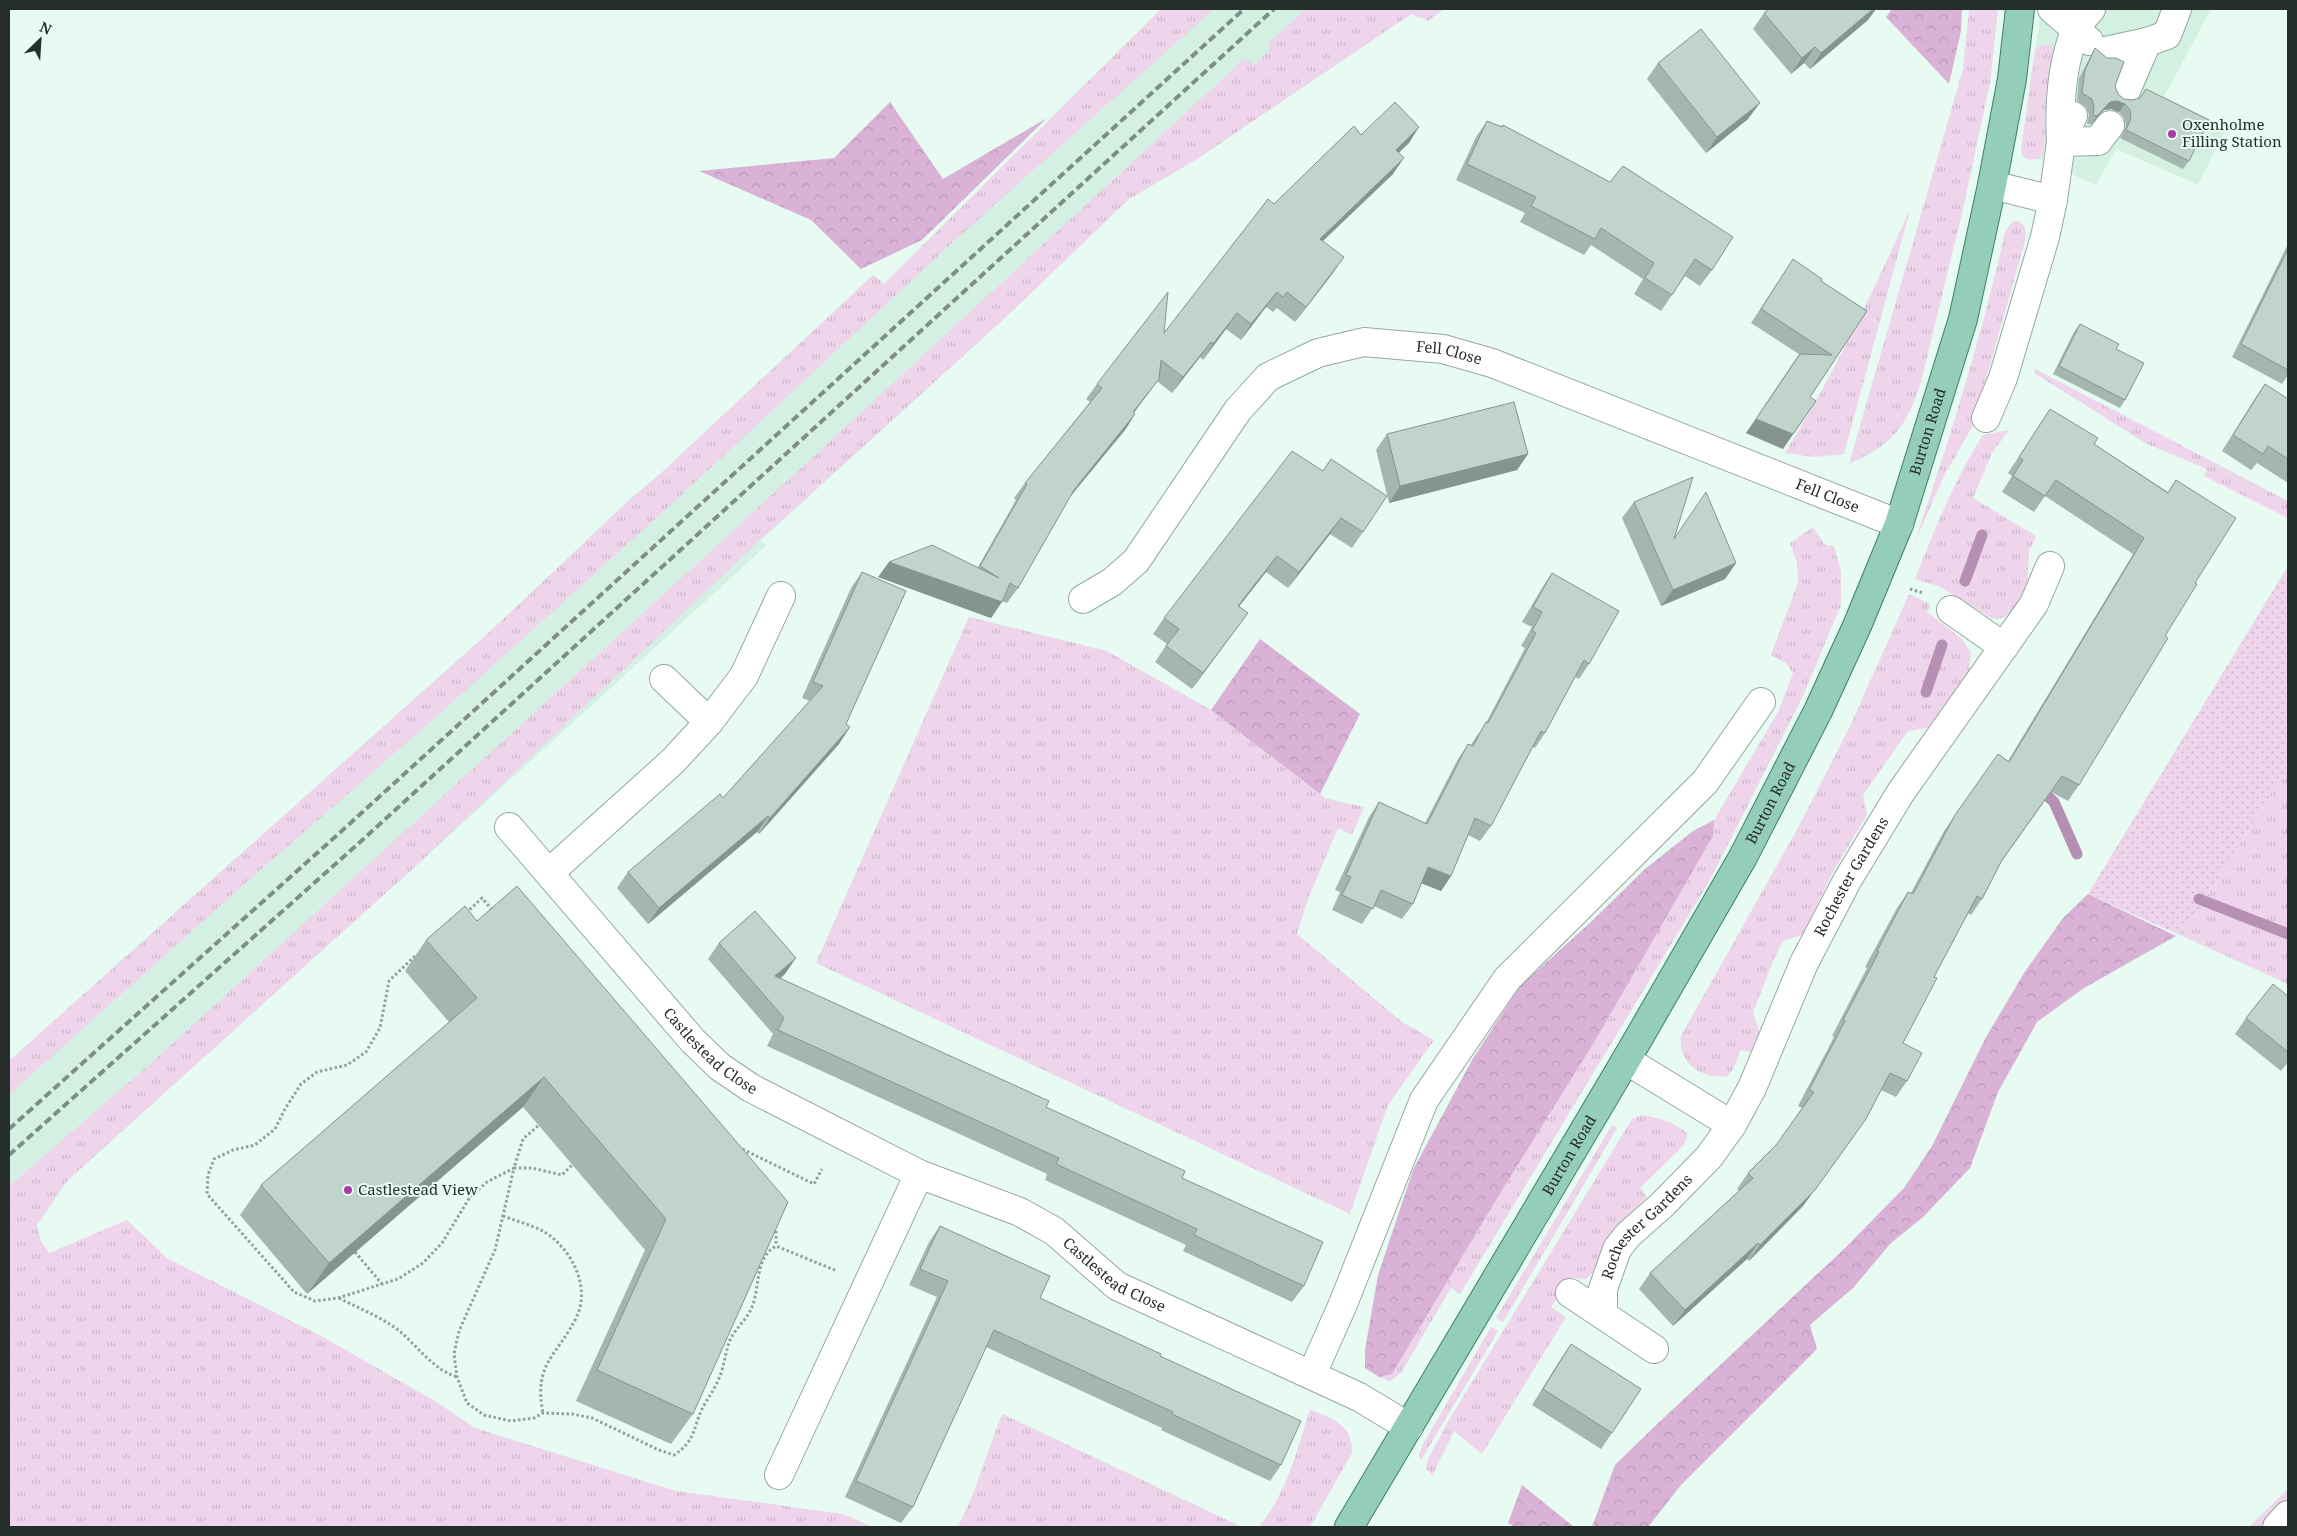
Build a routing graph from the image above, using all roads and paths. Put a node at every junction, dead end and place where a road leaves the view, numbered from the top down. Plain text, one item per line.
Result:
1 (2020, 9) edge
2 (2052, 9) edge
3 (2177, 9) edge
4 (2083, 19) edge
5 (2147, 42) junction
6 (2125, 94) dead end
7 (2073, 116) dead end
8 (2110, 125) dead end
9 (2060, 142) junction
10 (1992, 185) junction
11 (2053, 200) junction
12 (1986, 418) dead end
13 (1899, 524) junction
14 (2050, 566) dead end
15 (781, 596) dead end
16 (1083, 599) dead end
17 (1951, 610) dead end
18 (2004, 648) junction
19 (664, 679) dead end
20 (1761, 702) dead end
21 (709, 722) junction
22 (509, 827) dead end
23 (550, 872) junction
24 (495, 913) edge
25 (460, 918) edge
26 (422, 950) dead end
27 (1626, 1060) junction
28 (1732, 1125) junction
29 (538, 1126) dead end
30 (736, 1146) edge
31 (572, 1165) dead end
32 (514, 1168) junction
33 (822, 1169) dead end
34 (919, 1174) junction
35 (503, 1216) junction
36 (769, 1224) edge
37 (776, 1246) junction
38 (355, 1252) edge
39 (845, 1274) dead end
40 (382, 1284) junction
41 (1570, 1293) dead end
42 (338, 1298) junction
43 (1603, 1315) junction
44 (1654, 1349) dead end
45 (1312, 1374) junction
46 (457, 1377) junction
47 (543, 1413) junction
48 (1409, 1427) junction
49 (779, 1475) dead end
50 (2288, 1515) edge
51 (1349, 1527) edge
52 (2277, 1527) edge

1 - 10 main road, Burton Road
2 - 4 street
3 - 5 street
4 - 5 street
4 - 9 street
5 - 6 street
7 - 9 street
8 - 9 street
9 - 11 street
10 - 11 street
10 - 13 main road, Burton Road
11 - 12 street
13 - 16 street, Fell Close
13 - 27 main road, Burton Road
14 - 18 street, Rochester Gardens
15 - 21 street
17 - 18 street
18 - 28 street, Rochester Gardens
19 - 21 street
20 - 45 street
21 - 23 street
22 - 23 street, Castlestead Close
23 - 34 street, Castlestead Close
24 - 25 path
26 - 42 path
27 - 28 street
27 - 48 main road, Burton Road
28 - 43 street, Rochester Gardens
29 - 32 path
30 - 33 path
31 - 32 path
32 - 35 path
32 - 40 path
34 - 45 street, Castlestead Close
34 - 49 street
35 - 46 path
35 - 47 path
36 - 37 path
37 - 39 path
37 - 47 path
38 - 40 path
40 - 42 path
41 - 43 street
42 - 46 path
43 - 44 street
45 - 48 street, Castlestead Close
46 - 47 path
48 - 51 main road, Burton Road
50 - 52 street

